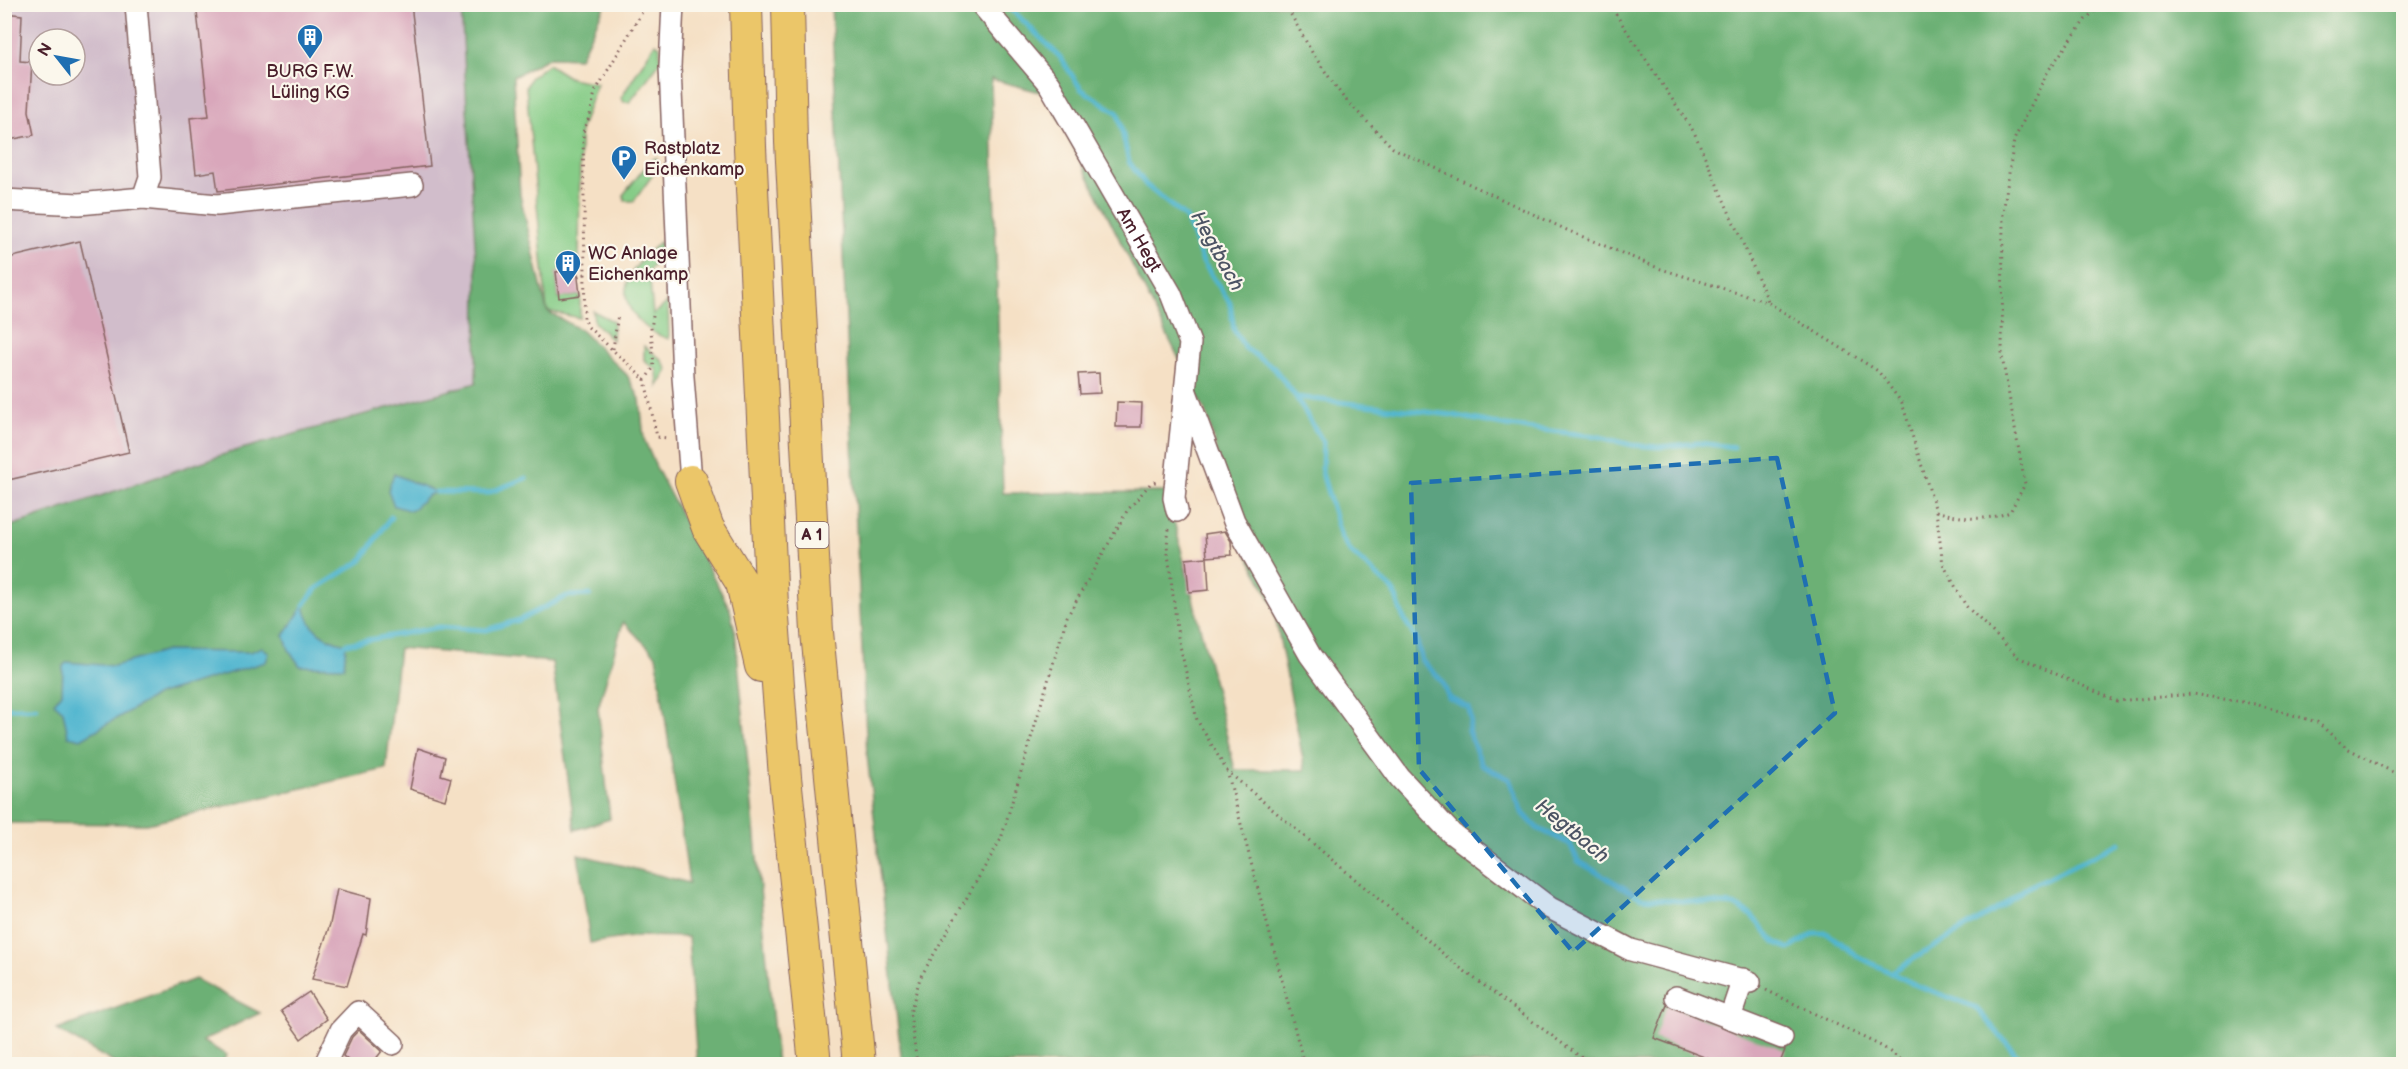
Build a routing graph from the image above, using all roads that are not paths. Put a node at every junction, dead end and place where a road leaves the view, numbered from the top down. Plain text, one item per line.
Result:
1 (136, 4) edge
2 (673, 4) edge
3 (746, 4) edge
4 (788, 4) edge
5 (981, 4) edge
6 (412, 185) dead end
7 (143, 198) junction
8 (4, 200) edge
9 (1186, 392) junction
10 (691, 481) joint
11 (1176, 512) dead end
12 (785, 777) junction
13 (1676, 997) dead end
14 (1730, 1018) junction
15 (1782, 1038) dead end
16 (393, 1044) dead end
17 (325, 1065) edge
18 (815, 1065) edge
19 (859, 1065) edge

1 - 7 street
2 - 10 street
3 - 12 highway, A 1
4 - 19 highway, A 1
5 - 9 street, Am Hegt
6 - 7 street
7 - 8 street
9 - 11 street, Am Hegt
9 - 14 street
10 - 12 highway
12 - 18 highway, A 1
13 - 14 street
14 - 15 street
16 - 17 street

